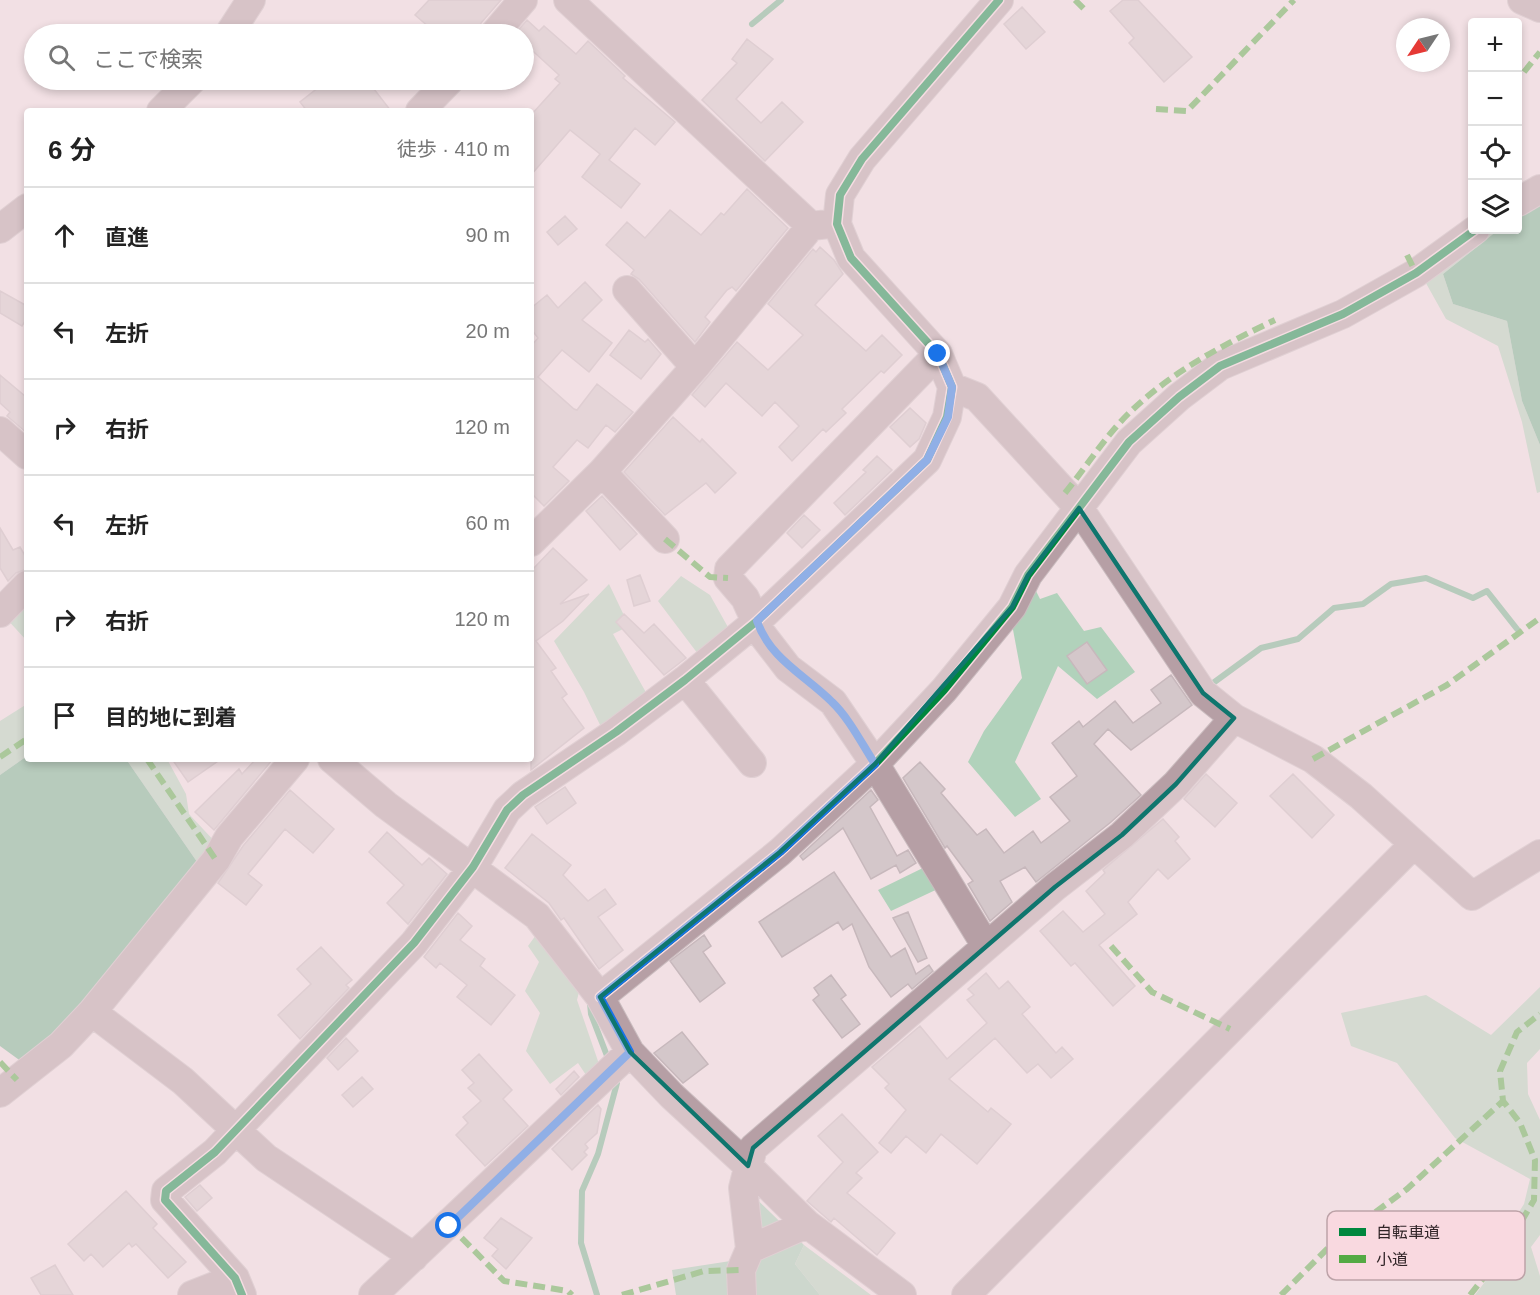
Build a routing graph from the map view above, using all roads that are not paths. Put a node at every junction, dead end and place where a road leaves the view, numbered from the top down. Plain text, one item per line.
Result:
1 (251, 0) edge
2 (523, 0) edge
3 (568, 0) edge
4 (999, 0) edge
5 (1522, 0) edge
6 (1540, 8) edge
7 (235, 24) edge
8 (503, 24) edge
9 (182, 90) edge
10 (440, 90) edge
11 (164, 108) edge
12 (423, 108) edge
13 (1540, 189) edge
14 (1522, 200) edge
15 (24, 210) edge
16 (824, 225) junction
17 (0, 230) edge
18 (1470, 234) edge
19 (627, 290) dead end
20 (938, 354) junction
21 (695, 367) junction
22 (952, 387) junction
23 (0, 431) edge
24 (24, 452) edge
25 (602, 472) junction
26 (1072, 501) junction
27 (534, 532) edge
28 (665, 539) dead end
29 (24, 588) edge
30 (0, 613) edge
31 (757, 621) junction
32 (685, 680) junction
33 (1234, 718) junction
34 (870, 756) junction
35 (292, 762) edge
36 (336, 762) edge
37 (752, 763) dead end
38 (1414, 844) junction
39 (1540, 854) edge
40 (472, 867) junction
41 (986, 946) junction
42 (594, 988) junction
43 (92, 1012) junction
44 (625, 1056) junction
45 (0, 1093) edge
46 (237, 1129) junction
47 (748, 1166) junction
48 (807, 1224) junction
49 (750, 1249) junction
50 (414, 1257) junction
51 (239, 1286) edge
52 (192, 1295) edge
53 (373, 1295) edge
54 (742, 1295) edge
55 (902, 1295) edge
56 (966, 1295) edge

1 - 7 street
2 - 8 street
3 - 16 street
4 - 16 street
5 - 6 street
9 - 11 street
10 - 12 street
13 - 14 street
15 - 17 street
16 - 20 street
16 - 21 street
18 - 26 street
19 - 21 street
20 - 22 street
20 - 31 street
21 - 25 street
22 - 26 street
22 - 31 street
23 - 24 street
25 - 27 street
25 - 28 street
26 - 33 street
26 - 34 street
29 - 30 street
31 - 32 street
31 - 34 street
32 - 37 street
32 - 40 street
33 - 38 street
33 - 41 street
34 - 41 street
34 - 42 street
35 - 43 street
36 - 40 street
38 - 39 street
38 - 56 street
40 - 42 street
40 - 46 street
41 - 47 street
42 - 44 street
43 - 45 street
43 - 46 street
44 - 47 street
44 - 50 street
46 - 50 street
46 - 51 street
47 - 48 street
47 - 49 street
48 - 49 street
48 - 55 street
49 - 54 street
50 - 53 street
51 - 52 street

